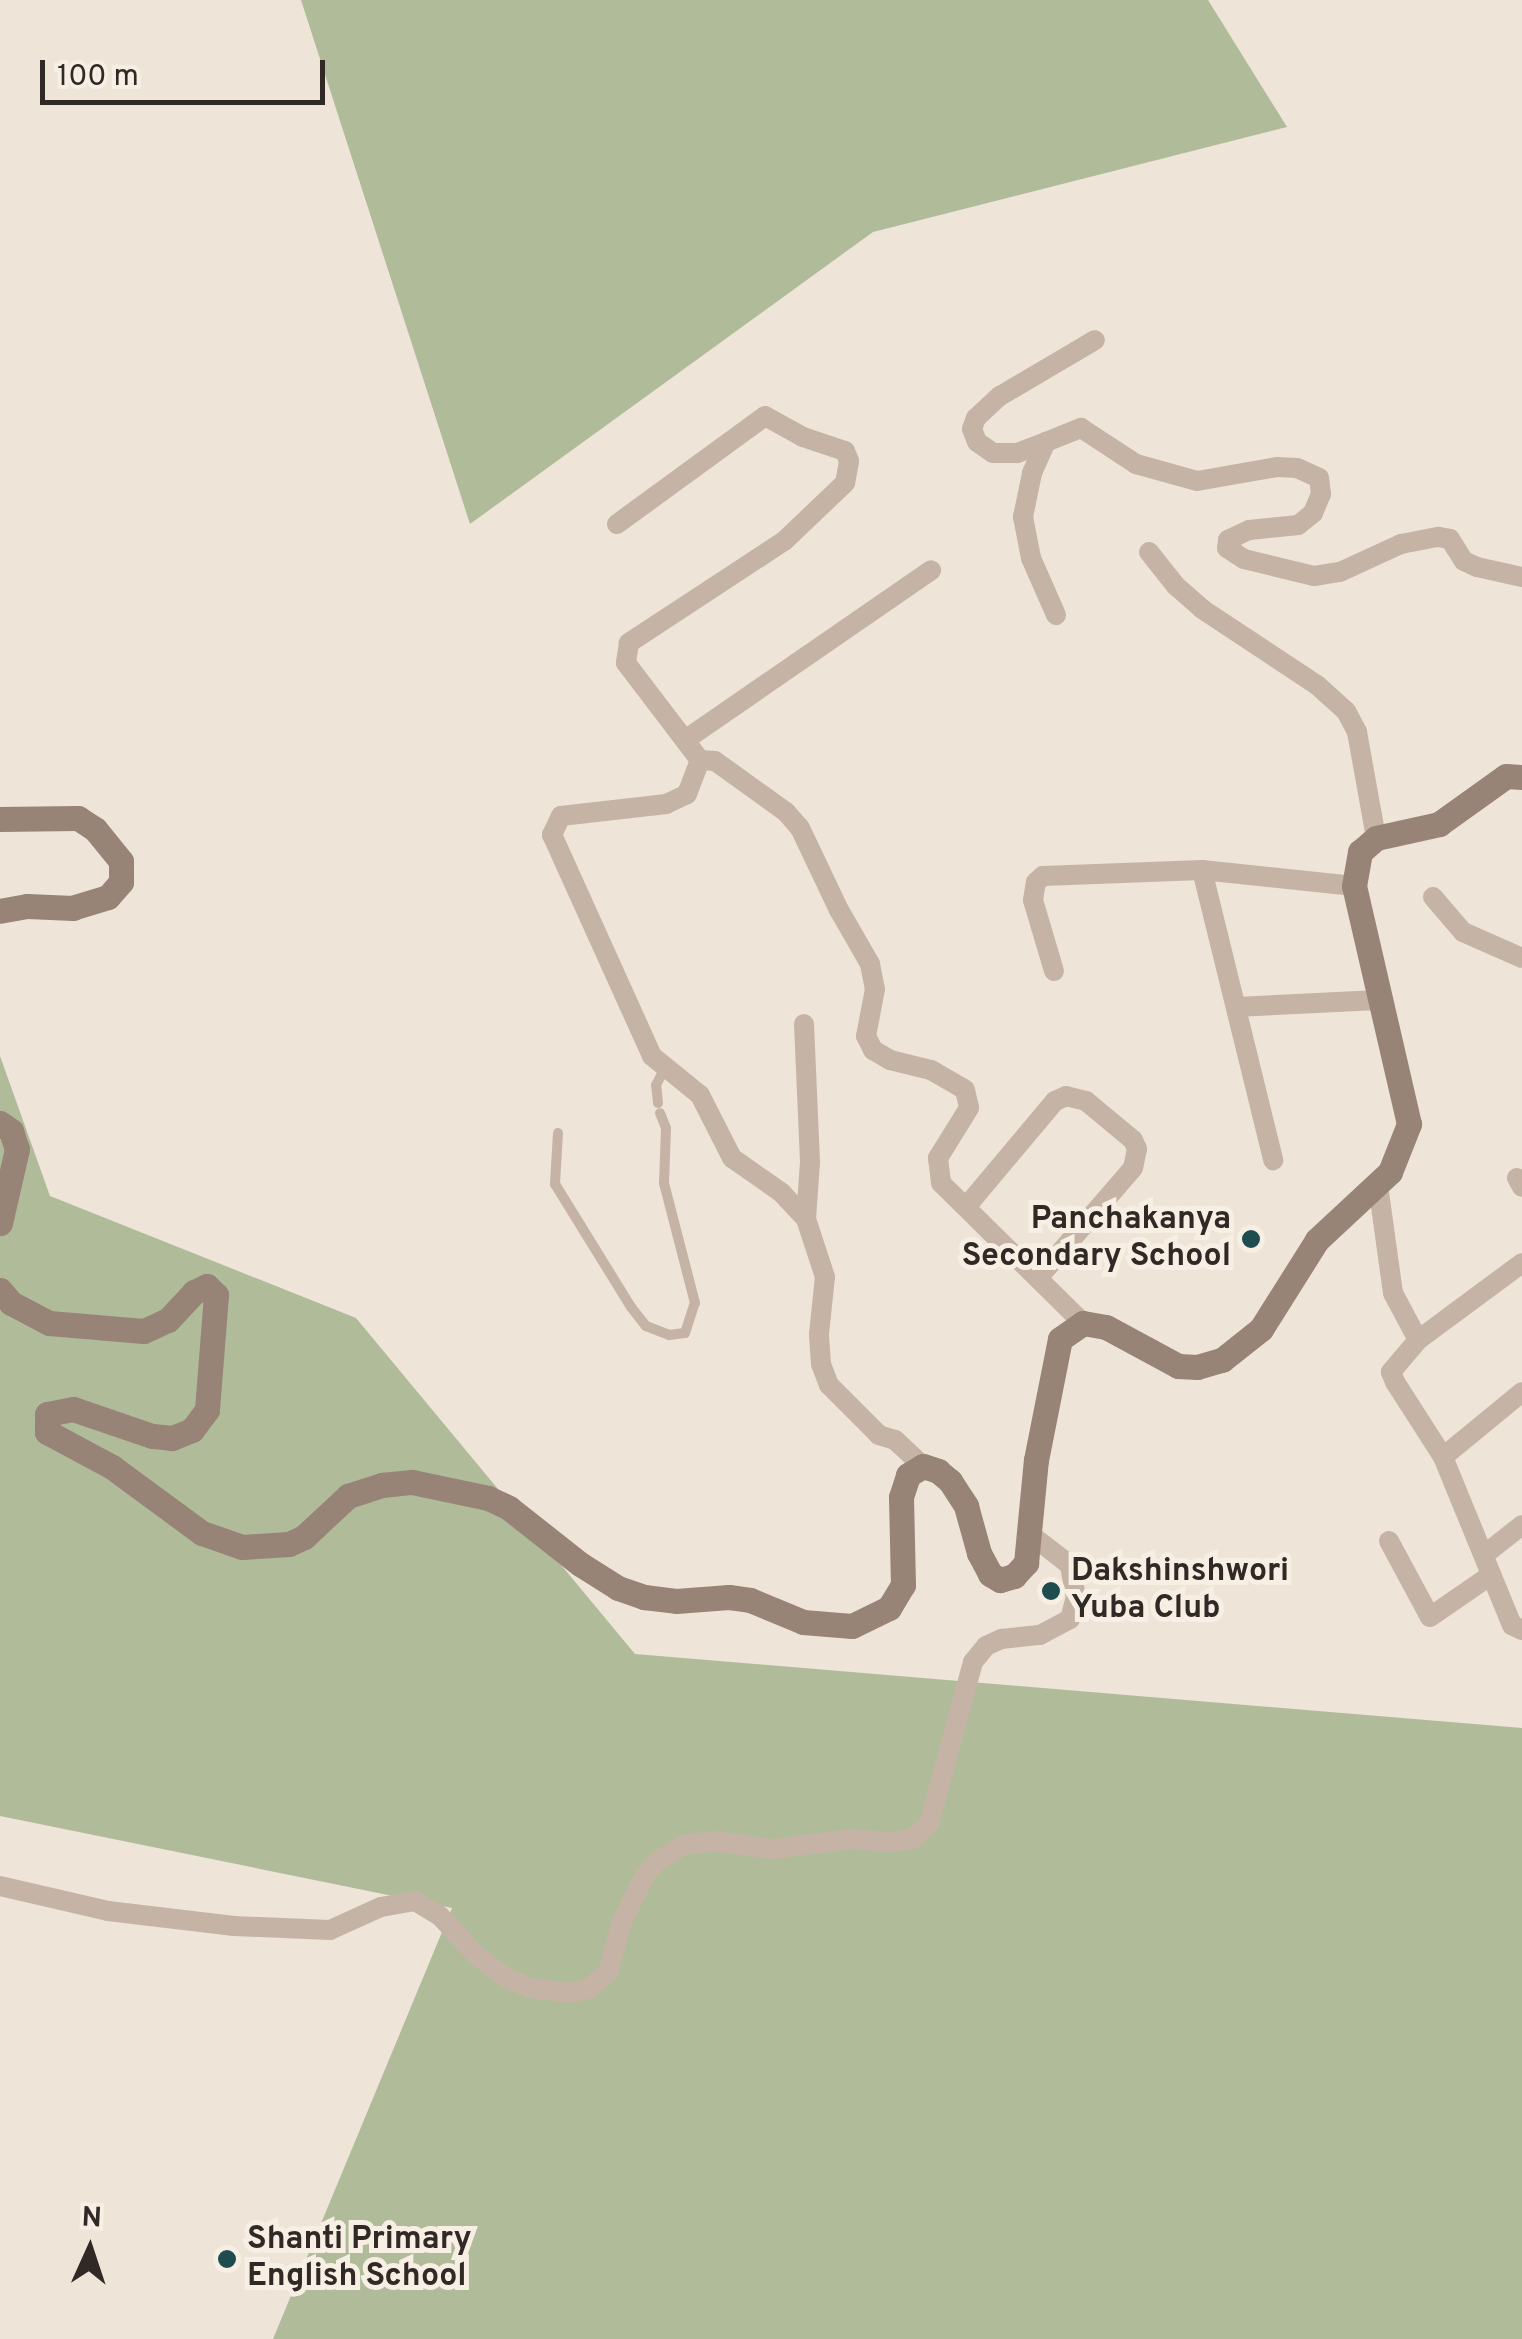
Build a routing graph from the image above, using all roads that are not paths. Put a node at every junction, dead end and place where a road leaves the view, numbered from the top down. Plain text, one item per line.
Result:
1 (1095, 340) dead end
2 (1046, 442) junction
3 (617, 524) dead end
4 (1149, 552) dead end
5 (932, 570) dead end
6 (1522, 577) edge
7 (1056, 615) dead end
8 (684, 740) junction
9 (700, 760) junction
10 (1522, 777) edge
11 (0, 818) edge
12 (1376, 838) junction
13 (1202, 870) junction
14 (1354, 886) junction
15 (1433, 897) dead end
16 (0, 911) edge
17 (1522, 958) edge
18 (1054, 971) dead end
19 (1378, 1000) junction
20 (1236, 1007) junction
21 (804, 1024) dead end
22 (665, 1067) junction
23 (0, 1123) edge
24 (558, 1133) dead end
25 (1273, 1160) dead end
26 (1378, 1185) junction
27 (966, 1207) junction
28 (806, 1219) junction
29 (0, 1223) edge
30 (1522, 1262) edge
31 (1039, 1276) junction
32 (0, 1290) edge
33 (1083, 1323) junction
34 (1418, 1340) junction
35 (1522, 1392) edge
36 (1443, 1457) junction
37 (922, 1466) junction
38 (1522, 1525) edge
39 (1032, 1534) junction
40 (1390, 1541) dead end
41 (1488, 1565) junction
42 (1522, 1630) edge
43 (0, 1886) edge

1 - 2 street
2 - 6 street
2 - 7 street
3 - 8 street
4 - 12 street
5 - 8 street
8 - 9 street
9 - 22 street
9 - 27 street
10 - 12 street
11 - 16 street
12 - 14 street
13 - 14 street
13 - 18 street
13 - 20 street
14 - 19 street
15 - 17 street
19 - 20 street
19 - 26 street
20 - 25 street
21 - 28 street
22 - 24 lane
22 - 28 street
23 - 29 street
26 - 33 street
26 - 34 street
27 - 31 street
27 - 31 street
28 - 37 street
30 - 34 street
31 - 33 street
32 - 37 street
33 - 39 street
34 - 36 street
35 - 36 street
36 - 41 street
37 - 39 street
38 - 41 street
39 - 43 street
40 - 41 street
41 - 42 street

